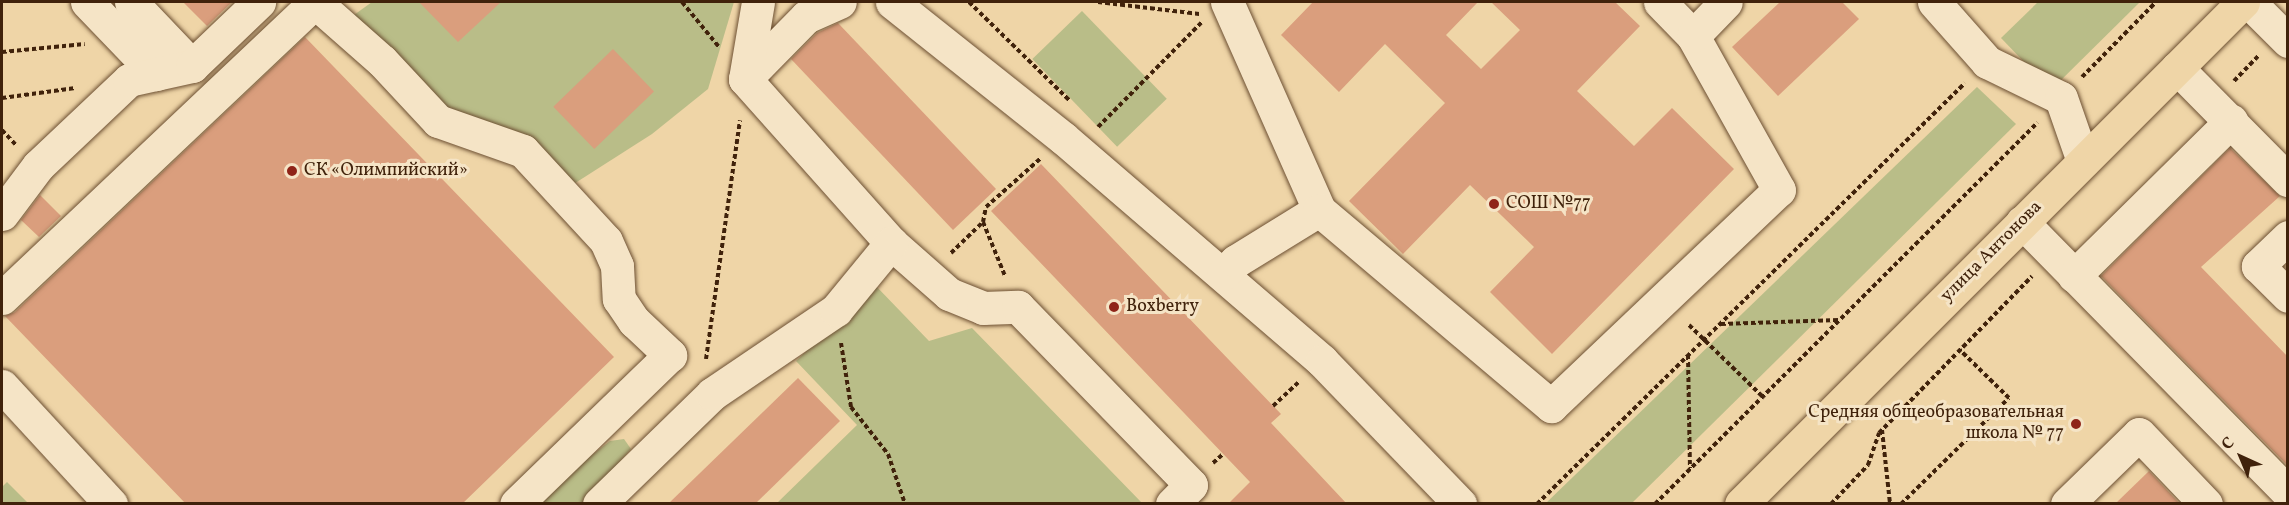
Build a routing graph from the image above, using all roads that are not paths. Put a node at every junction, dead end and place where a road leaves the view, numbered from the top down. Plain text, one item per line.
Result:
1 (87, 2) edge
2 (130, 2) edge
3 (259, 2) edge
4 (758, 2) edge
5 (840, 2) edge
6 (892, 2) edge
7 (1227, 2) edge
8 (1660, 2) edge
9 (1726, 2) edge
10 (1934, 2) edge
11 (2243, 2) edge
12 (2249, 2) edge
13 (1693, 36) junction
14 (2288, 41) edge
15 (192, 66) junction
16 (2177, 68) junction
17 (156, 74) junction
18 (745, 79) junction
19 (2231, 121) junction
20 (2084, 161) junction
21 (2288, 180) edge
22 (1319, 210) junction
23 (2, 214) edge
24 (2022, 222) junction
25 (2288, 237) edge
26 (891, 243) junction
27 (1223, 274) junction
28 (2074, 276) junction
29 (2288, 296) edge
30 (2, 298) edge
31 (2, 386) edge
32 (2288, 493) edge
33 (111, 504) edge
34 (516, 504) edge
35 (599, 504) edge
36 (1172, 504) edge
37 (1460, 504) edge
38 (1741, 504) edge
39 (2067, 504) edge
40 (2206, 504) edge

1 - 17 lane
2 - 15 lane
3 - 15 lane
4 - 18 lane
5 - 18 lane
6 - 27 lane
7 - 22 lane
8 - 13 lane
9 - 13 lane
10 - 20 lane
11 - 16 main road, улица Антонова
12 - 14 lane
13 - 22 lane
15 - 17 lane
16 - 19 lane
16 - 20 main road, улица Антонова
17 - 23 lane
18 - 26 lane
19 - 21 lane
19 - 28 lane
20 - 24 main road, улица Антонова
22 - 27 lane
24 - 28 lane
24 - 38 main road, улица Антонова
25 - 29 lane
26 - 35 lane
26 - 36 lane
27 - 37 lane
28 - 32 lane
30 - 34 lane
31 - 33 lane
39 - 40 lane

